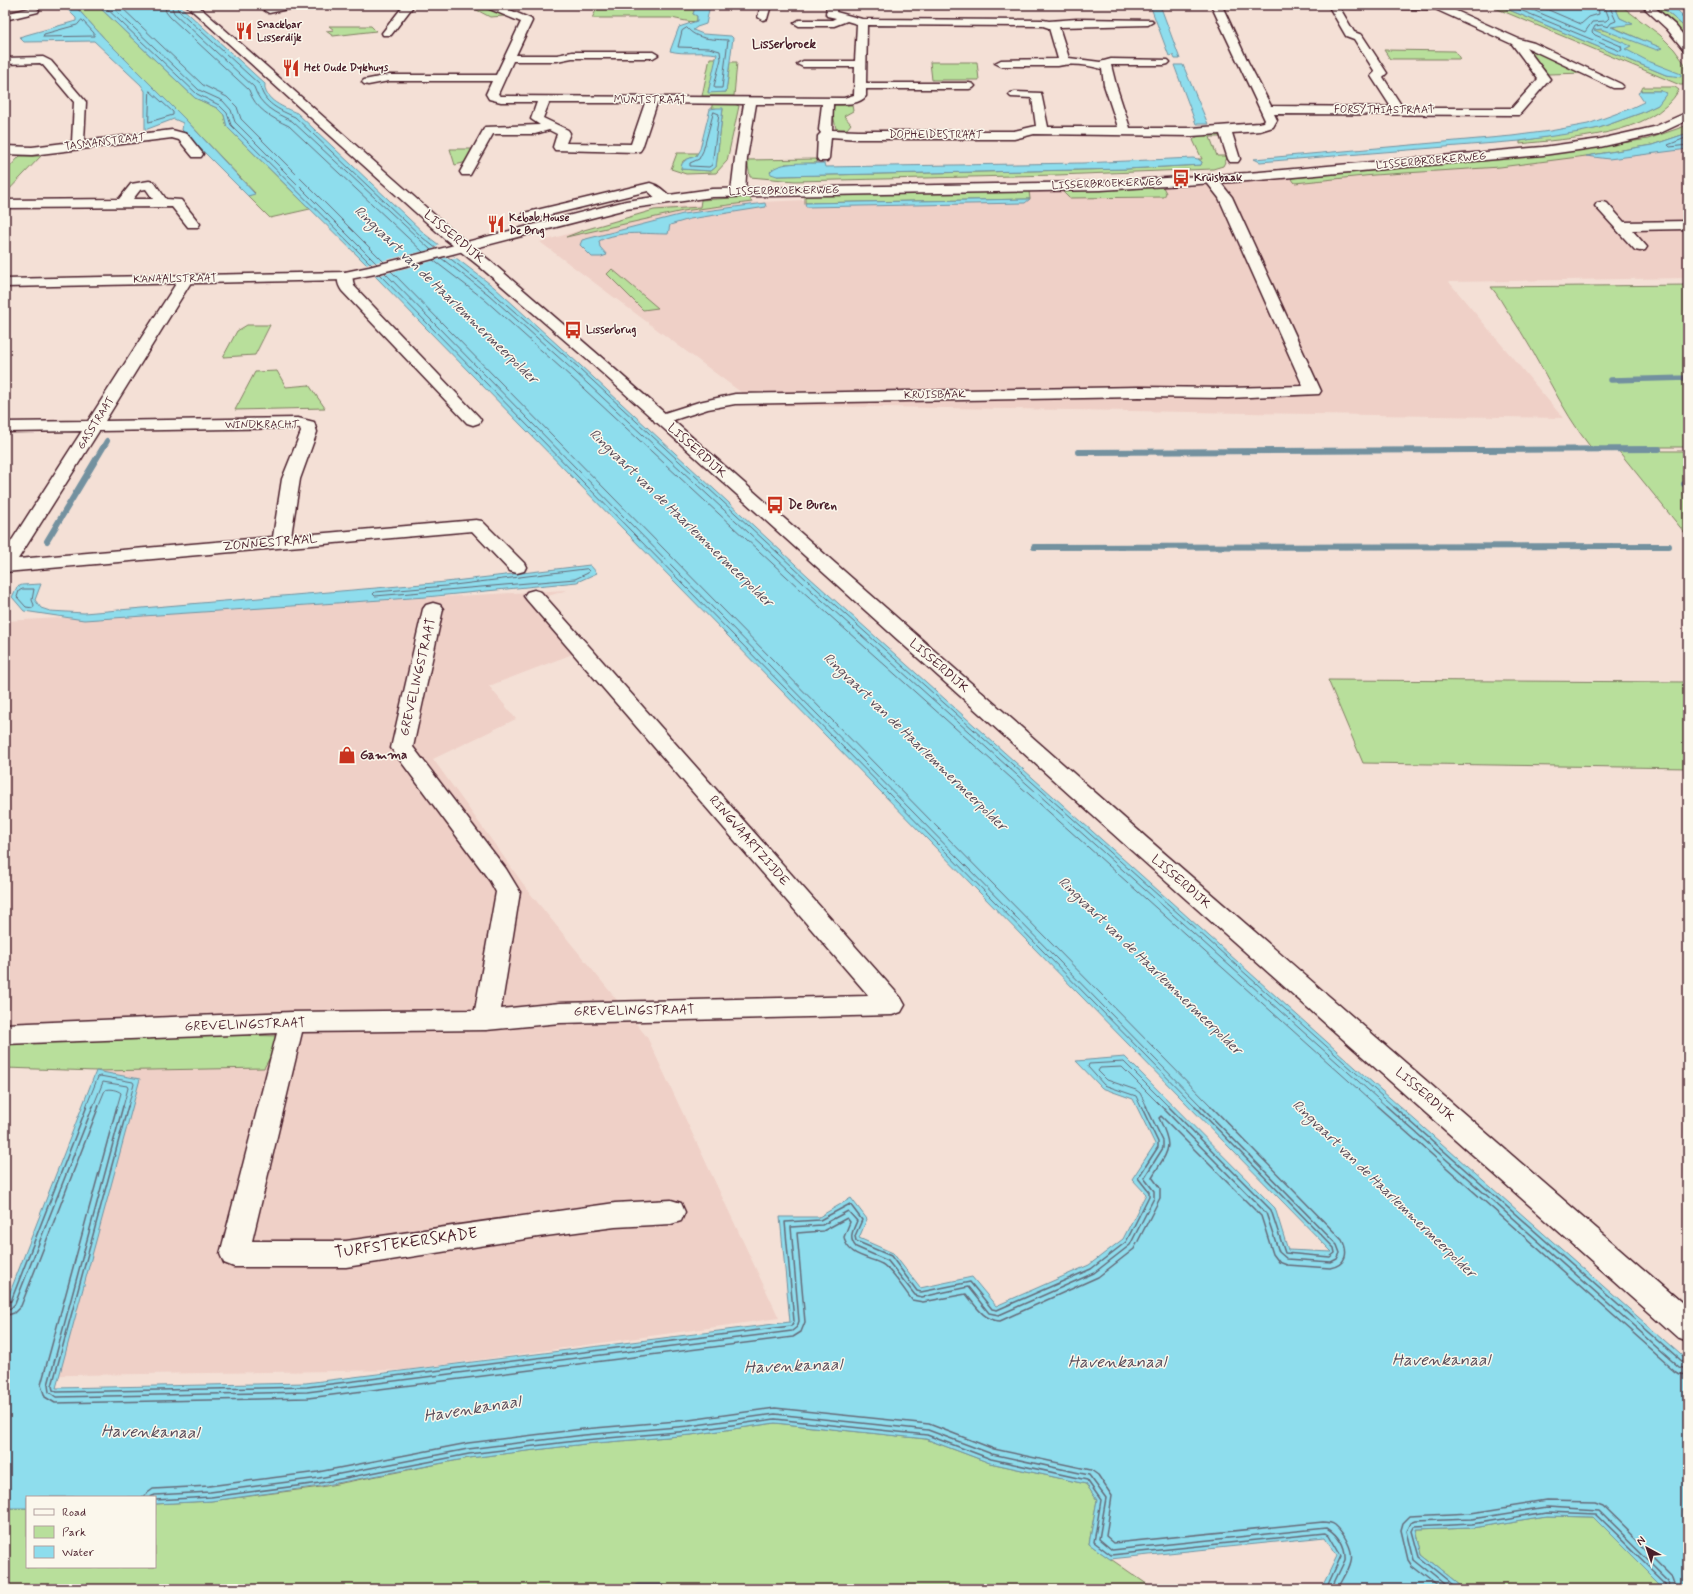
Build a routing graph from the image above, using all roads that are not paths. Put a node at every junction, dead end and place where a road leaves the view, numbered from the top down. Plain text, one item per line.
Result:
1 (191, 5) edge
2 (293, 5) edge
3 (409, 5) edge
4 (489, 5) edge
5 (766, 5) edge
6 (832, 5) edge
7 (1222, 5) edge
8 (1333, 5) edge
9 (1352, 5) edge
10 (1412, 6) edge
11 (1440, 6) edge
12 (1641, 6) edge
13 (34, 10) dead end
14 (269, 10) dead end
15 (1022, 14) dead end
16 (5, 17) edge
17 (763, 17) dead end
18 (845, 18) junction
19 (799, 22) dead end
20 (862, 22) junction
21 (1077, 22) junction
22 (1148, 22) dead end
23 (1051, 24) junction
24 (387, 33) dead end
25 (1516, 42) junction
26 (599, 43) dead end
27 (1688, 48) edge
28 (594, 55) junction
29 (653, 55) dead end
30 (510, 58) junction
31 (5, 61) edge
32 (1064, 61) junction
33 (1164, 62) dead end
34 (1001, 63) dead end
35 (803, 64) dead end
36 (861, 64) junction
37 (1101, 64) junction
38 (1541, 76) junction
39 (1557, 76) dead end
40 (1573, 76) dead end
41 (1597, 76) junction
42 (500, 78) junction
43 (368, 82) dead end
44 (861, 86) junction
45 (969, 86) dead end
46 (1617, 86) dead end
47 (1015, 95) dead end
48 (544, 99) junction
49 (652, 100) junction
50 (751, 100) junction
51 (828, 101) junction
52 (1267, 110) junction
53 (1399, 110) junction
54 (1688, 116) edge
55 (550, 126) junction
56 (1043, 130) junction
57 (1225, 130) junction
58 (1125, 131) junction
59 (829, 133) junction
60 (78, 145) junction
61 (5, 150) edge
62 (197, 154) dead end
63 (823, 158) dead end
64 (1234, 159) dead end
65 (466, 172) dead end
66 (1211, 180) junction
67 (738, 192) junction
68 (665, 199) junction
69 (123, 203) junction
70 (162, 203) junction
71 (5, 204) edge
72 (1602, 206) dead end
73 (529, 216) dead end
74 (194, 224) dead end
75 (1688, 225) edge
76 (1621, 226) junction
77 (463, 247) junction
78 (1640, 247) dead end
79 (370, 271) joint
80 (346, 276) junction
81 (186, 279) junction
82 (5, 283) edge
83 (661, 419) junction
84 (473, 420) dead end
85 (94, 426) junction
86 (5, 427) edge
87 (281, 542) junction
88 (5, 566) edge
89 (517, 567) dead end
90 (534, 596) dead end
91 (433, 609) dead end
92 (783, 1007) joint
93 (486, 1020) junction
94 (292, 1022) junction
95 (5, 1034) edge
96 (671, 1212) dead end
97 (1688, 1327) edge

1 - 77 street, LISSERDIJK
2 - 14 street
3 - 24 street
4 - 30 street, MUNTSTRAAT
5 - 17 street
6 - 18 street
7 - 52 street
8 - 53 street
9 - 10 street
10 - 11 street
11 - 25 street
12 - 27 street
13 - 16 street
15 - 21 street
18 - 19 street
18 - 20 street
20 - 23 street
20 - 36 street
21 - 22 street
21 - 23 street
23 - 32 street
25 - 38 street
25 - 41 street
26 - 28 street
28 - 29 street
28 - 30 street
30 - 42 street, MUNTSTRAAT
31 - 60 street
32 - 34 street
32 - 37 street
33 - 37 street
35 - 36 street
36 - 44 street
37 - 58 street
38 - 39 street
38 - 53 street, FORSYTHIASTRAAT
40 - 41 street
41 - 46 street
42 - 43 street
42 - 48 street, MUNTSTRAAT
44 - 45 street
44 - 51 street, MUNTSTRAAT
47 - 56 street
48 - 49 street, MUNTSTRAAT
48 - 55 street
49 - 50 street, MUNTSTRAAT
49 - 55 street
50 - 51 street, MUNTSTRAAT
50 - 67 street
51 - 59 street
52 - 53 street, FORSYTHIASTRAAT
52 - 57 street
54 - 66 street, LISSERBROEKERWEG
55 - 65 street
56 - 58 street, DOPHEIDESTRAAT
56 - 59 street, DOPHEIDESTRAAT
57 - 58 street, DOPHEIDESTRAAT
57 - 64 street
59 - 63 street
60 - 61 street, TASMANSTRAAT
60 - 62 street, TASMANSTRAAT
66 - 67 street, LISSERBROEKERWEG
66 - 83 street, KRUISBAAK
67 - 68 street, LISSERBROEKERWEG
68 - 73 street
68 - 77 street, LISSERBROEKERWEG
69 - 70 street
69 - 70 street
69 - 71 street
70 - 74 street
72 - 76 street
75 - 76 street
76 - 78 street
77 - 79 street, LISSERBROEKERWEG
77 - 83 street, LISSERDIJK
79 - 80 street, KANAALSTRAAT
80 - 81 street, KANAALSTRAAT
80 - 84 street
81 - 82 street, KANAALSTRAAT
81 - 85 street, GASSTRAAT
83 - 97 street, LISSERDIJK
85 - 86 street
85 - 87 street, WINDKRACHT
85 - 88 street, GASSTRAAT
87 - 88 street, ZONNESTRAAL
87 - 89 street, ZONNESTRAAL
90 - 92 street, RINGVAARTZIJDE
91 - 93 street, GREVELINGSTRAAT
92 - 93 street, GREVELINGSTRAAT
93 - 94 street, GREVELINGSTRAAT
94 - 95 street, GREVELINGSTRAAT
94 - 96 street, TURFSTEKERSKADE

